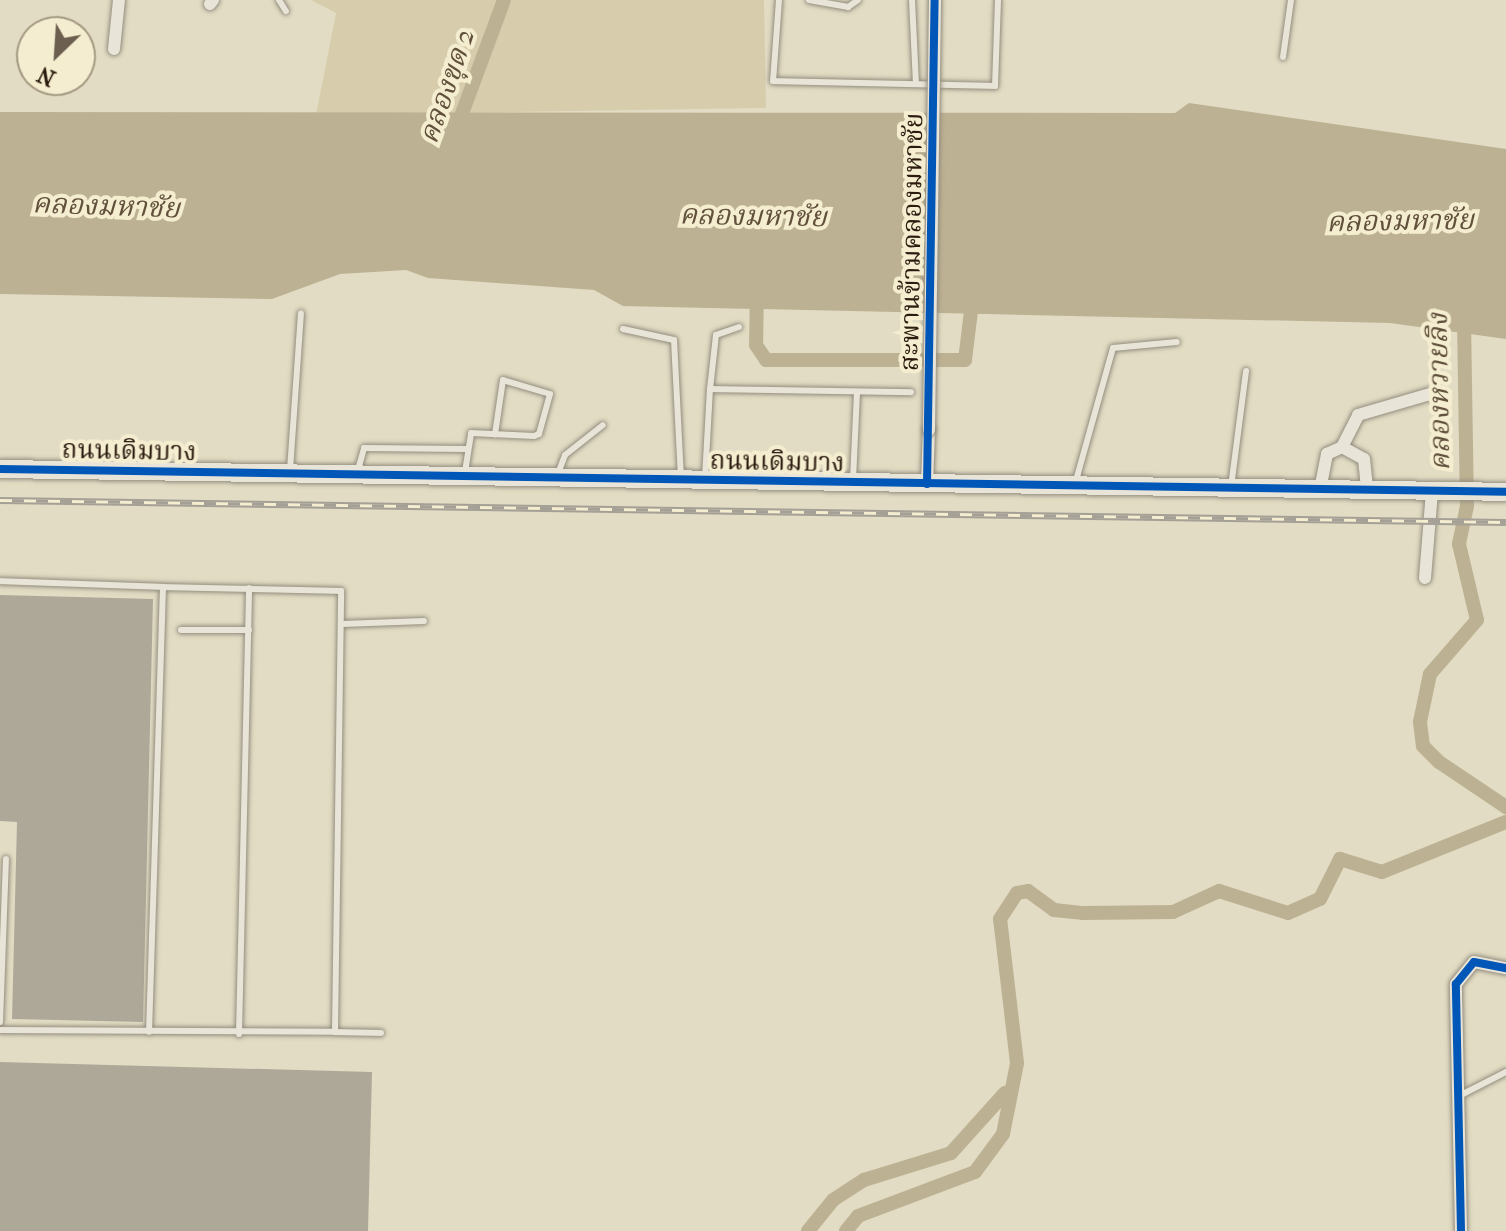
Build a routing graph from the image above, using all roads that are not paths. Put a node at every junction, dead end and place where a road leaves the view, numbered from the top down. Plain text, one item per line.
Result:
1 (119, 0) edge
2 (279, 0) edge
3 (779, 0) edge
4 (809, 0) edge
5 (858, 0) edge
6 (912, 0) edge
7 (935, 0) edge
8 (998, 0) edge
9 (1291, 0) edge
10 (286, 11) dead end
11 (114, 49) dead end
12 (1283, 57) dead end
13 (916, 84) junction
14 (301, 313) dead end
15 (739, 327) dead end
16 (623, 329) dead end
17 (1177, 342) dead end
18 (1246, 371) dead end
19 (710, 389) junction
20 (911, 392) dead end
21 (857, 393) junction
22 (1430, 394) dead end
23 (603, 425) dead end
24 (495, 434) junction
25 (1342, 447) junction
26 (466, 449) junction
27 (0, 469) edge
28 (290, 474) junction
29 (357, 475) junction
30 (465, 477) junction
31 (556, 479) junction
32 (704, 481) junction
33 (681, 482) junction
34 (853, 483) junction
35 (927, 484) junction
36 (1075, 487) junction
37 (1230, 489) junction
38 (1320, 490) junction
39 (1367, 490) junction
40 (1432, 491) junction
41 (1498, 492) edge
42 (1425, 578) dead end
43 (0, 581) edge
44 (163, 587) junction
45 (249, 588) junction
46 (424, 621) dead end
47 (342, 624) junction
48 (181, 630) dead end
49 (249, 630) junction
50 (6, 859) dead end
51 (3, 886) edge
52 (1506, 968) edge
53 (0, 1022) edge
54 (0, 1030) edge
55 (149, 1032) junction
56 (335, 1032) junction
57 (381, 1033) dead end
58 (239, 1034) junction
59 (1506, 1072) edge
60 (1459, 1096) junction
61 (1461, 1231) edge

1 - 11 street
2 - 10 lane
3 - 13 lane
4 - 5 lane
6 - 13 lane
7 - 35 street, สะพานข้ามคลองมหาชัย, bridge
8 - 13 lane
9 - 12 lane
14 - 28 lane
15 - 19 lane
16 - 33 lane
17 - 36 lane
18 - 37 lane
19 - 21 lane
19 - 32 lane
20 - 21 lane
21 - 34 lane
22 - 25 street
23 - 31 lane
24 - 24 lane
24 - 26 lane
25 - 38 street
25 - 39 street
26 - 29 lane
26 - 30 lane
27 - 28 street, ถนนเดิมบาง
28 - 29 street, ถนนเดิมบาง
29 - 30 street, ถนนเดิมบาง
30 - 31 street, ถนนเดิมบาง
31 - 33 street, ถนนเดิมบาง
32 - 33 street, ถนนเดิมบาง
32 - 34 street, ถนนเดิมบาง
34 - 35 street, ถนนเดิมบาง
35 - 36 street, ถนนเดิมบาง
36 - 37 street, ถนนเดิมบาง
37 - 38 street, ถนนเดิมบาง
38 - 39 street, ถนนเดิมบาง
39 - 40 street, ถนนเดิมบาง
40 - 41 street, ถนนเดิมบาง
40 - 42 street
43 - 44 lane
44 - 45 lane
44 - 55 lane
45 - 47 lane
45 - 49 lane
46 - 47 lane
47 - 56 lane
48 - 49 lane
49 - 58 lane
50 - 51 lane
51 - 53 lane
52 - 60 street
54 - 55 lane
55 - 58 lane
56 - 57 lane
56 - 58 lane
59 - 60 lane
60 - 61 street

